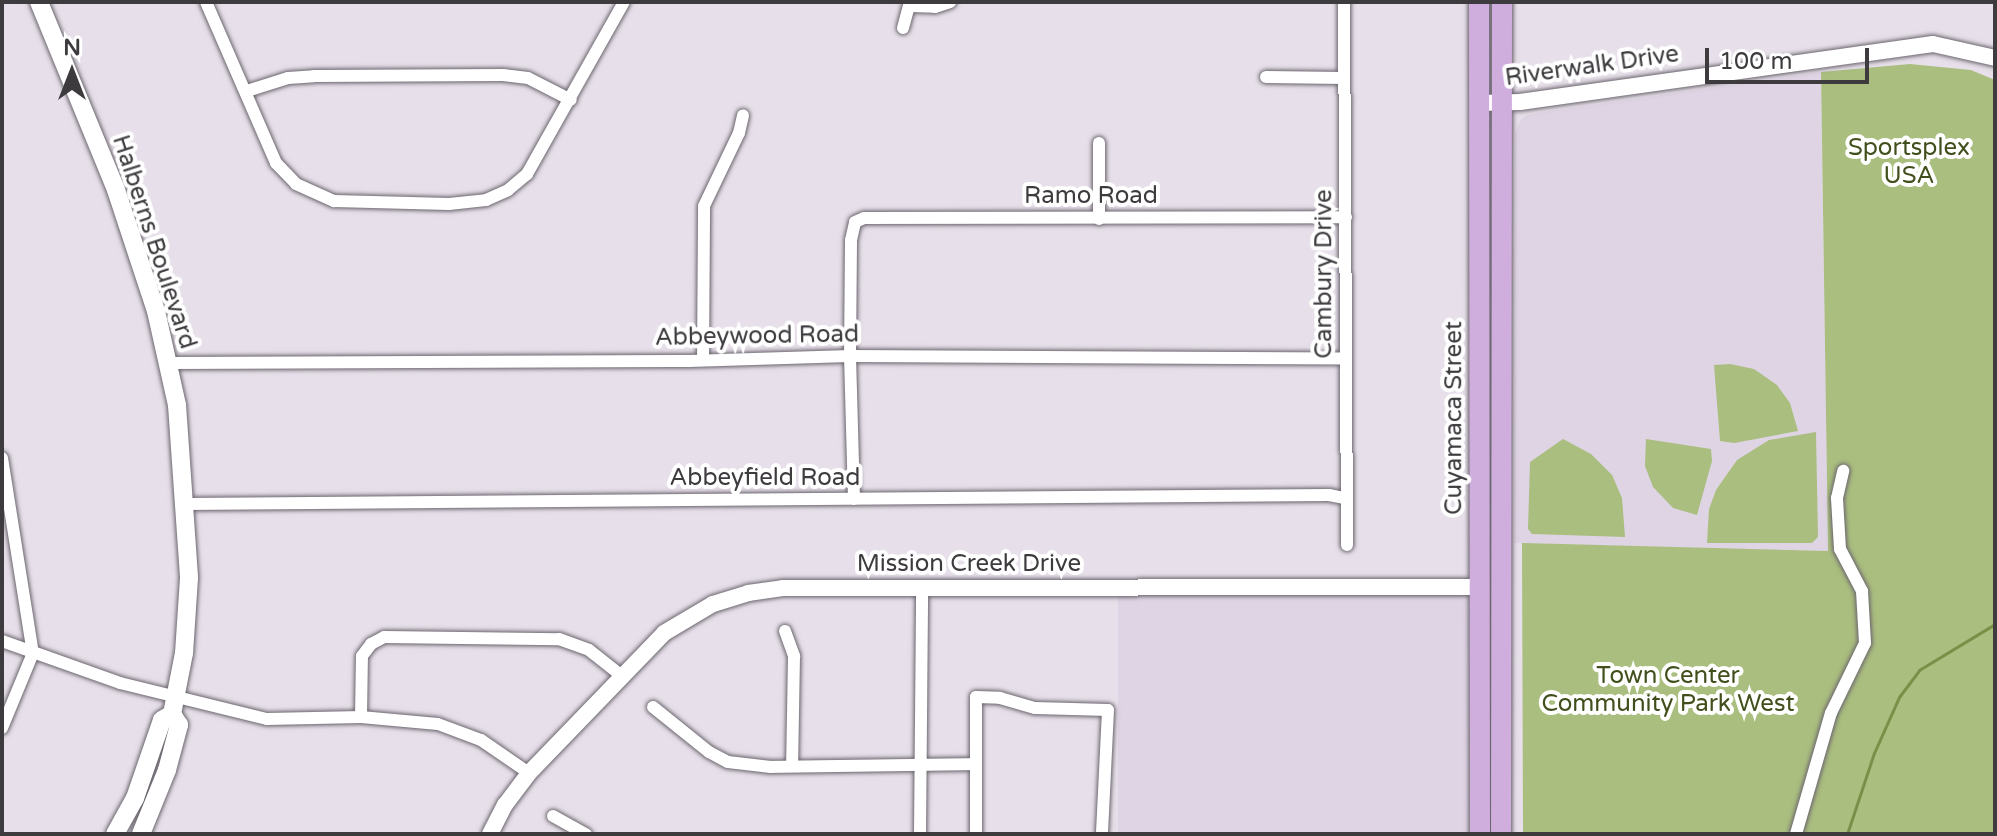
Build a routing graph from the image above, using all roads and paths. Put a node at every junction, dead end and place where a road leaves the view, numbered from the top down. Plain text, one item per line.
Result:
1 (39, 2) edge
2 (206, 2) edge
3 (624, 2) edge
4 (950, 2) edge
5 (1344, 2) edge
6 (1479, 2) edge
7 (1502, 2) edge
8 (910, 4) edge
9 (903, 28) dead end
10 (1995, 58) edge
11 (1266, 77) dead end
12 (1344, 78) junction
13 (247, 91) junction
14 (571, 100) junction
15 (1479, 103) junction
16 (1501, 103) junction
17 (743, 115) dead end
18 (1099, 143) dead end
19 (1346, 217) junction
20 (1099, 219) junction
21 (850, 356) junction
22 (1346, 359) junction
23 (703, 360) junction
24 (170, 363) junction
25 (1481, 437) junction
26 (1503, 437) junction
27 (2, 458) edge
28 (1843, 471) dead end
29 (1345, 498) junction
30 (854, 499) junction
31 (185, 504) junction
32 (1347, 545) dead end
33 (1479, 587) junction
34 (922, 588) junction
35 (785, 631) dead end
36 (2, 641) edge
37 (33, 653) junction
38 (622, 676) junction
39 (174, 706) junction
40 (653, 707) dead end
41 (361, 717) junction
42 (2, 728) edge
43 (976, 764) junction
44 (921, 765) junction
45 (792, 766) junction
46 (529, 773) junction
47 (553, 816) dead end
48 (115, 834) edge
49 (141, 834) edge
50 (490, 834) edge
51 (586, 834) edge
52 (920, 834) edge
53 (976, 834) edge
54 (1102, 834) edge
55 (1480, 834) edge
56 (1501, 834) edge
57 (1796, 834) edge

1 - 24 main road, Halberns Boulevard
2 - 13 street
3 - 14 street
4 - 8 street
5 - 12 street, Cambury Drive
6 - 15 main road, Cuyamaca Street
7 - 16 main road, Cuyamaca Street
8 - 9 street
10 - 16 street, Riverwalk Drive
11 - 12 street
12 - 19 street, Cambury Drive
13 - 14 street
13 - 14 street
15 - 16 street, Riverwalk Drive
15 - 25 main road, Cuyamaca Street
16 - 26 main road, Cuyamaca Street
17 - 23 street
18 - 20 street
19 - 20 street, Ramo Road
19 - 22 street, Cambury Drive
20 - 21 street, Ramo Road
21 - 22 street, Abbeywood Road
21 - 23 street, Abbeywood Road
21 - 30 street
22 - 29 street, Cambury Drive
23 - 24 street, Abbeywood Road
24 - 31 main road, Halberns Boulevard
25 - 26 main road
25 - 33 main road, Cuyamaca Street
26 - 56 main road, Cuyamaca Street
27 - 37 street
28 - 57 street
29 - 30 street, Abbeyfield Road
29 - 32 street, Cambury Drive
30 - 31 street, Abbeyfield Road
31 - 39 main road, Halberns Boulevard
33 - 34 street, Mission Creek Drive
33 - 55 main road, Cuyamaca Street
34 - 38 street, Mission Creek Drive
34 - 44 street
35 - 45 street
36 - 37 street
37 - 39 street
37 - 42 street
38 - 41 street
38 - 46 street, Mission Creek Drive
39 - 41 street
39 - 48 main road
39 - 49 main road, Halberns Boulevard
40 - 45 street
41 - 46 street
43 - 44 street
43 - 53 street
43 - 54 street
44 - 45 street
44 - 52 street
46 - 50 street, Mission Creek Drive
47 - 51 street

